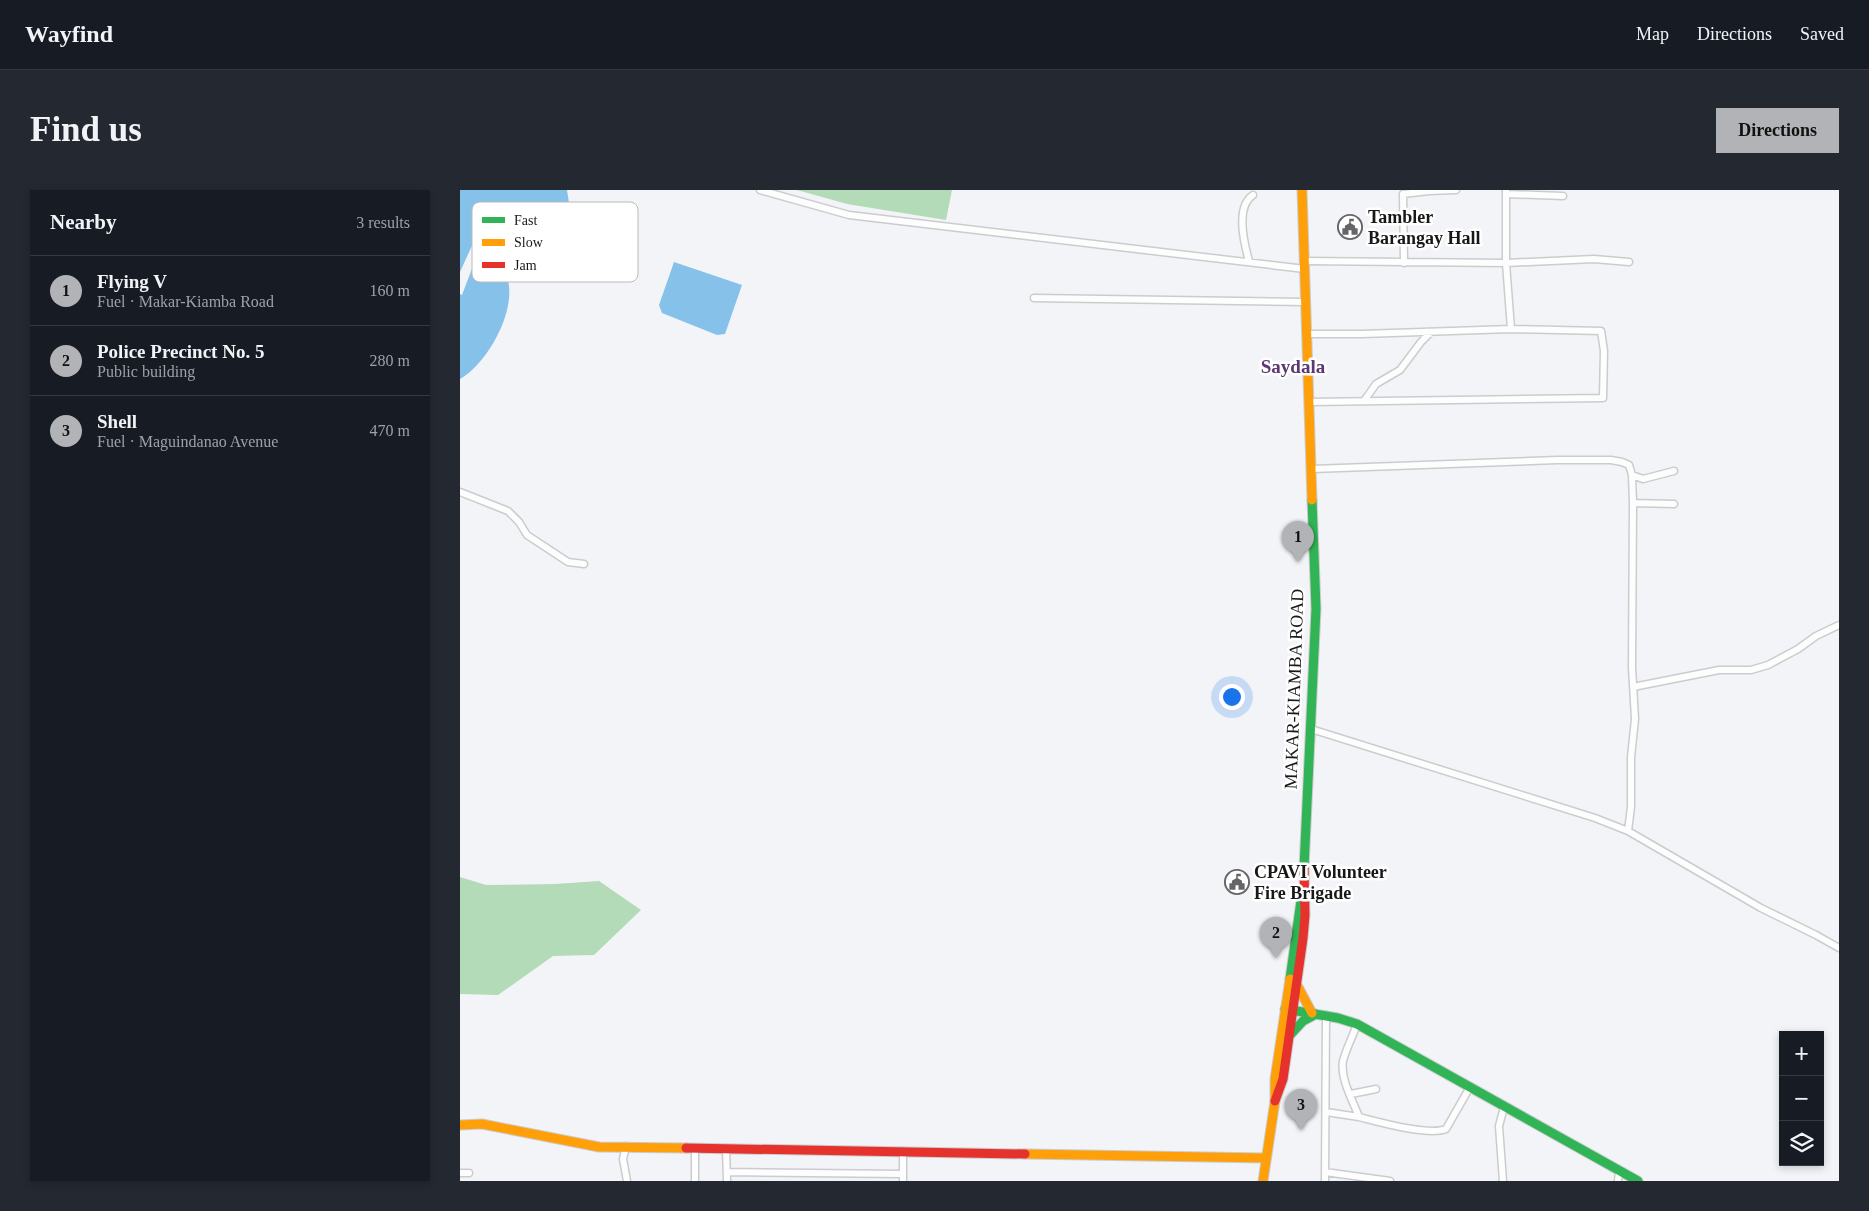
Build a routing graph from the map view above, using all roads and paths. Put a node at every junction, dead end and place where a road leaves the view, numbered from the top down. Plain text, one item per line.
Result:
1 (760, 190) edge
2 (1302, 190) edge
3 (1456, 190) edge
4 (1403, 192) edge
5 (1506, 192) edge
6 (1253, 195) dead end
7 (1564, 196) dead end
8 (1249, 261) junction
9 (1629, 262) dead end
10 (1404, 263) junction
11 (1506, 263) junction
12 (1305, 265) junction
13 (1034, 298) dead end
14 (1306, 302) junction
15 (1510, 329) junction
16 (1431, 332) junction
17 (1307, 334) junction
18 (1364, 401) junction
19 (1310, 402) junction
20 (1312, 469) junction
21 (1674, 471) dead end
22 (1632, 476) junction
23 (460, 492) edge
24 (1633, 503) junction
25 (1674, 504) dead end
26 (584, 564) dead end
27 (1839, 625) edge
28 (1633, 687) junction
29 (1311, 729) junction
30 (1628, 831) junction
31 (1303, 890) junction
32 (1839, 948) edge
33 (1297, 985) junction
34 (1289, 1010) junction
35 (1314, 1014) junction
36 (1326, 1015) junction
37 (1358, 1024) junction
38 (1290, 1034) junction
39 (1470, 1087) junction
40 (1376, 1089) dead end
41 (1351, 1094) junction
42 (1275, 1101) junction
43 (1504, 1107) junction
44 (1326, 1112) junction
45 (1359, 1118) junction
46 (460, 1126) edge
47 (626, 1146) junction
48 (695, 1149) junction
49 (726, 1149) junction
50 (903, 1151) junction
51 (1266, 1158) junction
52 (1620, 1171) junction
53 (469, 1172) dead end
54 (727, 1172) junction
55 (755, 1172) junction
56 (1325, 1172) junction
57 (460, 1173) edge
58 (784, 1173) junction
59 (842, 1173) junction
60 (872, 1177) edge
61 (903, 1178) edge
62 (627, 1181) edge
63 (695, 1181) edge
64 (727, 1181) edge
65 (755, 1181) edge
66 (784, 1181) edge
67 (842, 1181) edge
68 (1263, 1181) edge
69 (1326, 1181) edge
70 (1390, 1181) edge
71 (1502, 1181) edge
72 (1618, 1181) edge
73 (1638, 1181) edge

1 - 8 street
2 - 12 main road, MAKAR-KIAMBA ROAD
3 - 4 street
4 - 10 street
5 - 7 street
5 - 11 street
6 - 8 street
8 - 12 street
9 - 11 street
10 - 11 street
10 - 12 street
11 - 15 street
12 - 14 main road, MAKAR-KIAMBA ROAD
13 - 14 street
14 - 17 main road, MAKAR-KIAMBA ROAD
15 - 16 street
15 - 18 street
16 - 17 street
16 - 18 street
17 - 19 main road, MAKAR-KIAMBA ROAD
18 - 19 street
19 - 20 main road, MAKAR-KIAMBA ROAD
20 - 22 street
20 - 29 main road, MAKAR-KIAMBA ROAD
21 - 22 street
22 - 24 street
23 - 26 street
24 - 25 street
24 - 28 street
27 - 28 street
28 - 30 street
29 - 30 street
29 - 31 main road, MAKAR-KIAMBA ROAD
30 - 32 street
31 - 33 main road, MAKAR-KIAMBA ROAD
31 - 34 main road, MAKAR-KIAMBA ROAD
33 - 34 main road, MAKAR-KIAMBA ROAD
33 - 35 main road
34 - 35 main road
34 - 38 main road, MAKAR-KIAMBA ROAD
34 - 42 main road, MAKAR-KIAMBA ROAD
35 - 36 main road
35 - 38 main road
36 - 37 main road
36 - 44 street
37 - 39 main road
37 - 41 street
38 - 42 main road, MAKAR-KIAMBA ROAD
39 - 43 main road
39 - 45 street
40 - 41 street
41 - 45 street
42 - 51 main road, MAKAR-KIAMBA ROAD
43 - 52 main road
43 - 71 street
44 - 45 street
44 - 56 street
46 - 47 main road
47 - 48 main road
47 - 62 street
48 - 49 main road
48 - 63 street
49 - 50 main road
49 - 54 street
50 - 51 main road
50 - 61 street
51 - 68 main road, MAKAR-KIAMBA ROAD
52 - 72 street
52 - 73 main road
53 - 57 street
54 - 55 street
54 - 64 street
55 - 58 street
55 - 65 street
56 - 69 street
56 - 70 street
58 - 59 street
58 - 66 street
59 - 60 street
59 - 67 street
60 - 61 street

